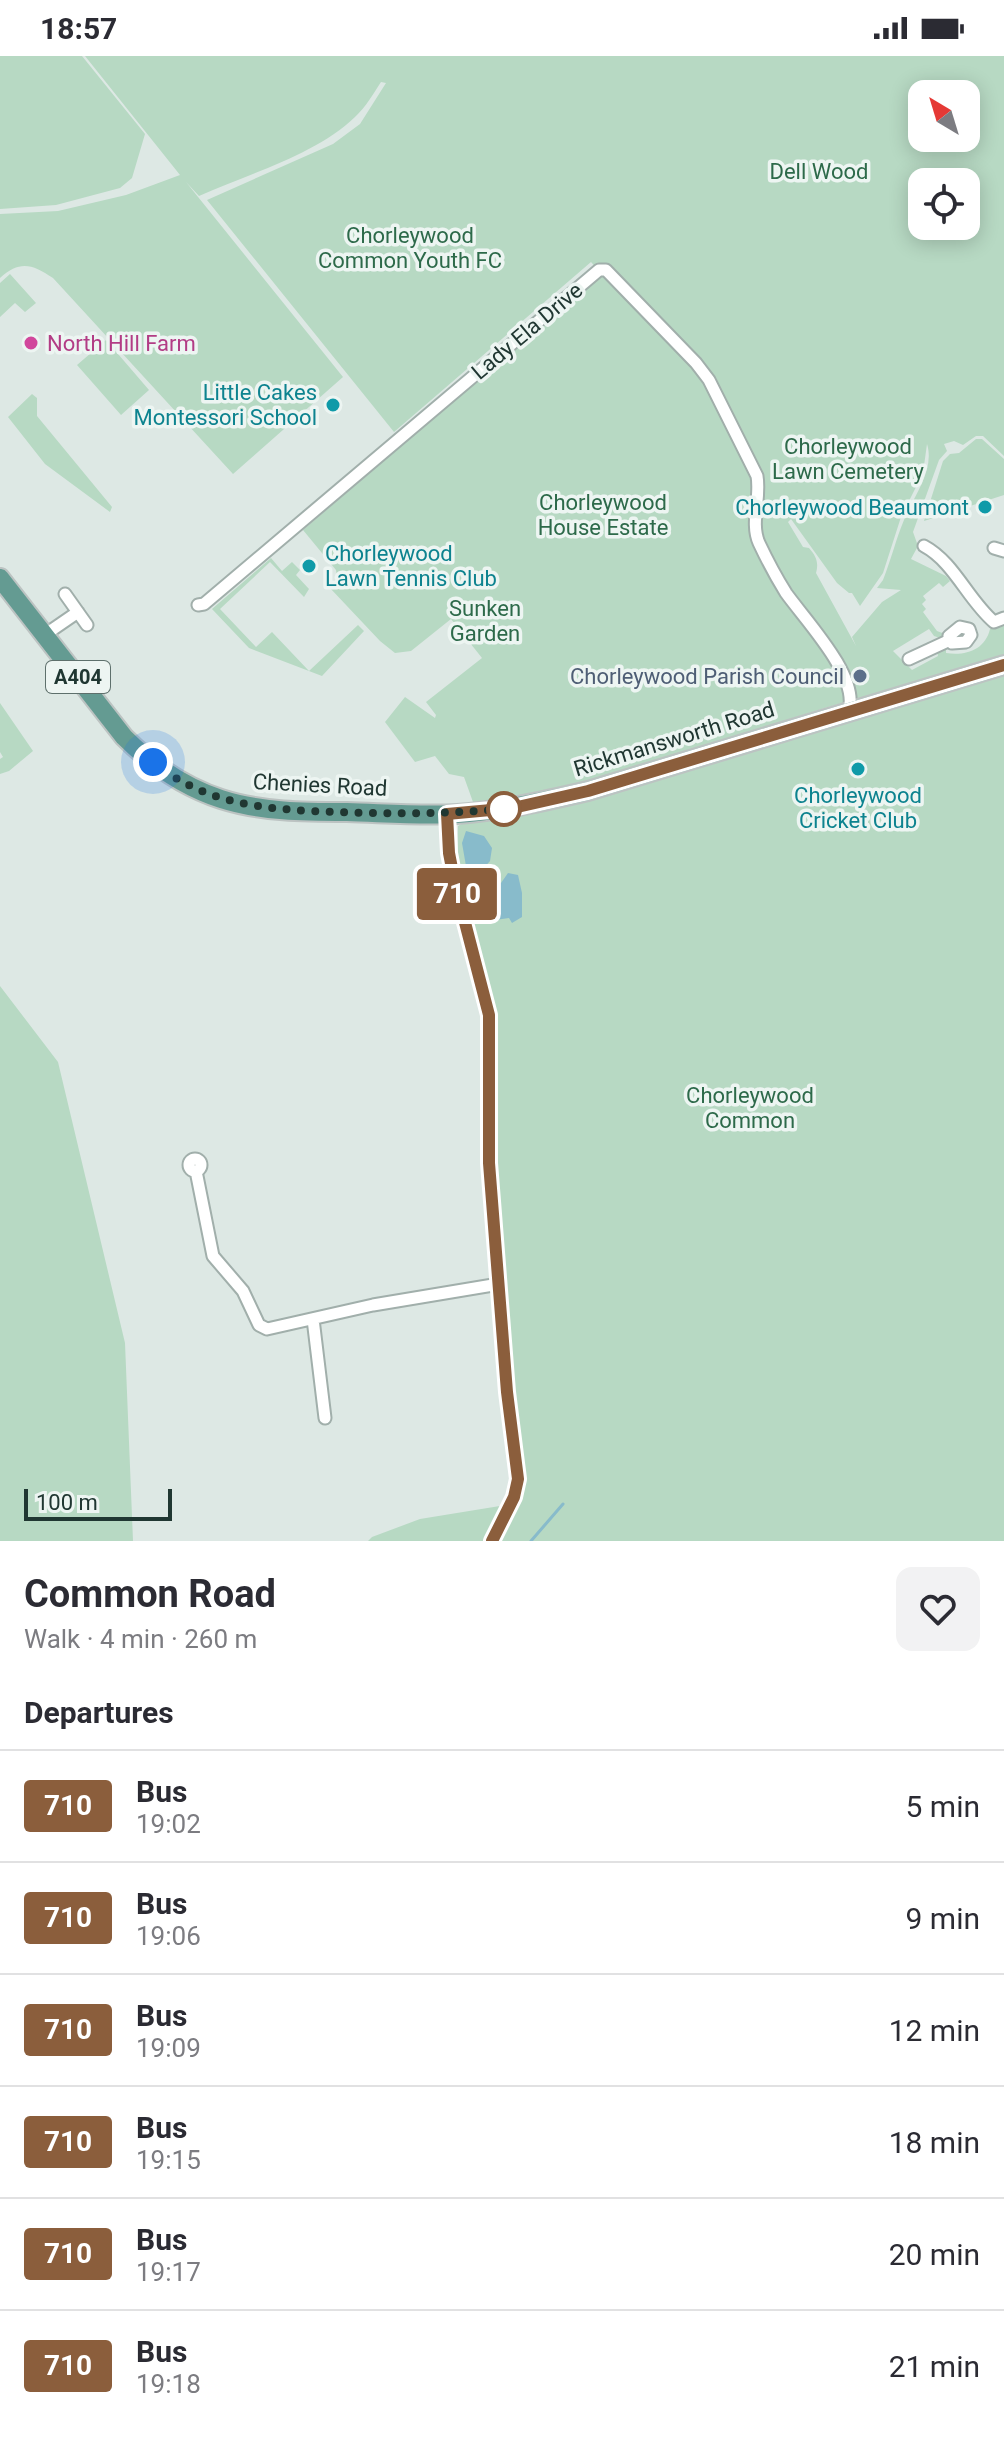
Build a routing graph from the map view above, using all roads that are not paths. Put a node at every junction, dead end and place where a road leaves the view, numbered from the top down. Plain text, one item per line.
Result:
1 (924, 546) dead end
2 (0, 578) edge
3 (65, 594) dead end
4 (198, 605) dead end
5 (78, 612) junction
6 (999, 620) edge
7 (87, 625) dead end
8 (46, 634) junction
9 (909, 659) dead end
10 (1004, 665) edge
11 (849, 710) junction
12 (447, 814) junction
13 (196, 1171) dead end
14 (499, 1284) junction
15 (313, 1319) junction
16 (325, 1418) dead end
17 (492, 1541) edge

1 - 6 street
2 - 8 main road, Chenies Road / A404
3 - 5 street
4 - 11 street, Lady Ela Drive
5 - 7 street
5 - 8 street
6 - 9 street
8 - 12 main road, Chenies Road / A404
10 - 11 main road, Rickmansworth Road / A404
11 - 12 main road, Rickmansworth Road / A404
12 - 14 street
13 - 15 street
14 - 15 street
14 - 17 street
15 - 16 street

